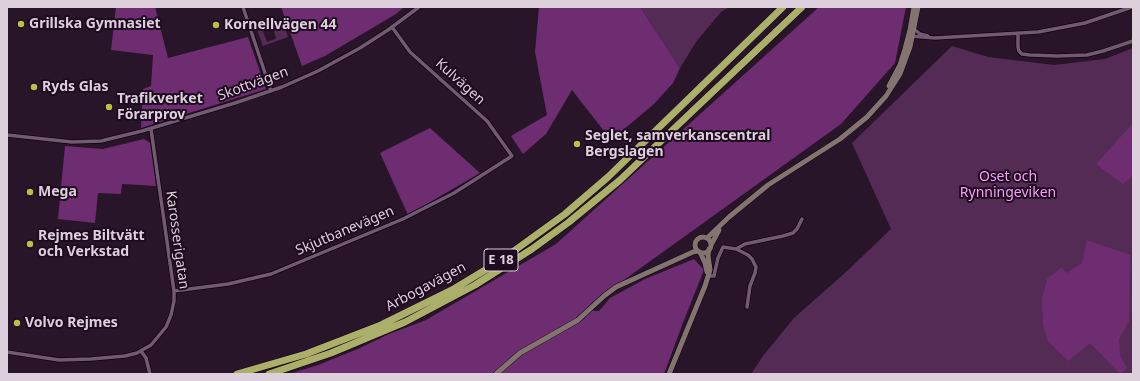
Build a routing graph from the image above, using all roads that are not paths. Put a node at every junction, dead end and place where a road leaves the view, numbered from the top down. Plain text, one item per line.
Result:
1 (243, 7) edge
2 (419, 7) edge
3 (779, 7) edge
4 (783, 7) edge
5 (802, 7) edge
6 (914, 7) edge
7 (918, 7) edge
8 (1132, 7) edge
9 (392, 27) junction
10 (914, 29) junction
11 (1018, 33) junction
12 (911, 36) junction
13 (935, 38) junction
14 (1133, 41) edge
15 (739, 50) junction
16 (271, 91) junction
17 (151, 129) junction
18 (7, 135) edge
19 (512, 156) joint
20 (802, 219) dead end
21 (724, 222) junction
22 (707, 238) junction
23 (696, 242) junction
24 (710, 247) junction
25 (736, 249) junction
26 (699, 252) junction
27 (676, 261) junction
28 (708, 276) junction
29 (174, 291) junction
30 (747, 307) dead end
31 (141, 351) junction
32 (7, 352) edge
33 (150, 374) edge
34 (237, 374) edge
35 (269, 374) edge
36 (496, 374) edge
37 (669, 374) edge

1 - 16 street
2 - 9 street, Skottvägen
3 - 15 highway, E 18
4 - 15 highway, E 18
5 - 35 highway, Arbogavägen / E 18
6 - 12 street
7 - 10 street
8 - 11 street
9 - 16 street, Skottvägen
9 - 19 street, Kulvägen
10 - 12 street
10 - 13 street
11 - 13 street
11 - 14 street
12 - 13 street
12 - 21 street
15 - 34 highway, Arbogavägen / E 18
16 - 17 street, Skottvägen
17 - 18 street, Skottvägen
17 - 29 street, Karosserigatan
19 - 29 street, Skjutbanevägen
20 - 25 street
21 - 22 street
21 - 24 street
22 - 23 street
22 - 24 street
23 - 26 street
23 - 27 street
24 - 26 street
24 - 28 street
25 - 28 street
25 - 30 street
26 - 27 street
26 - 28 street
27 - 36 street
28 - 37 street
29 - 31 street, Karosserigatan
31 - 32 street, Karosserigatan
31 - 33 street

